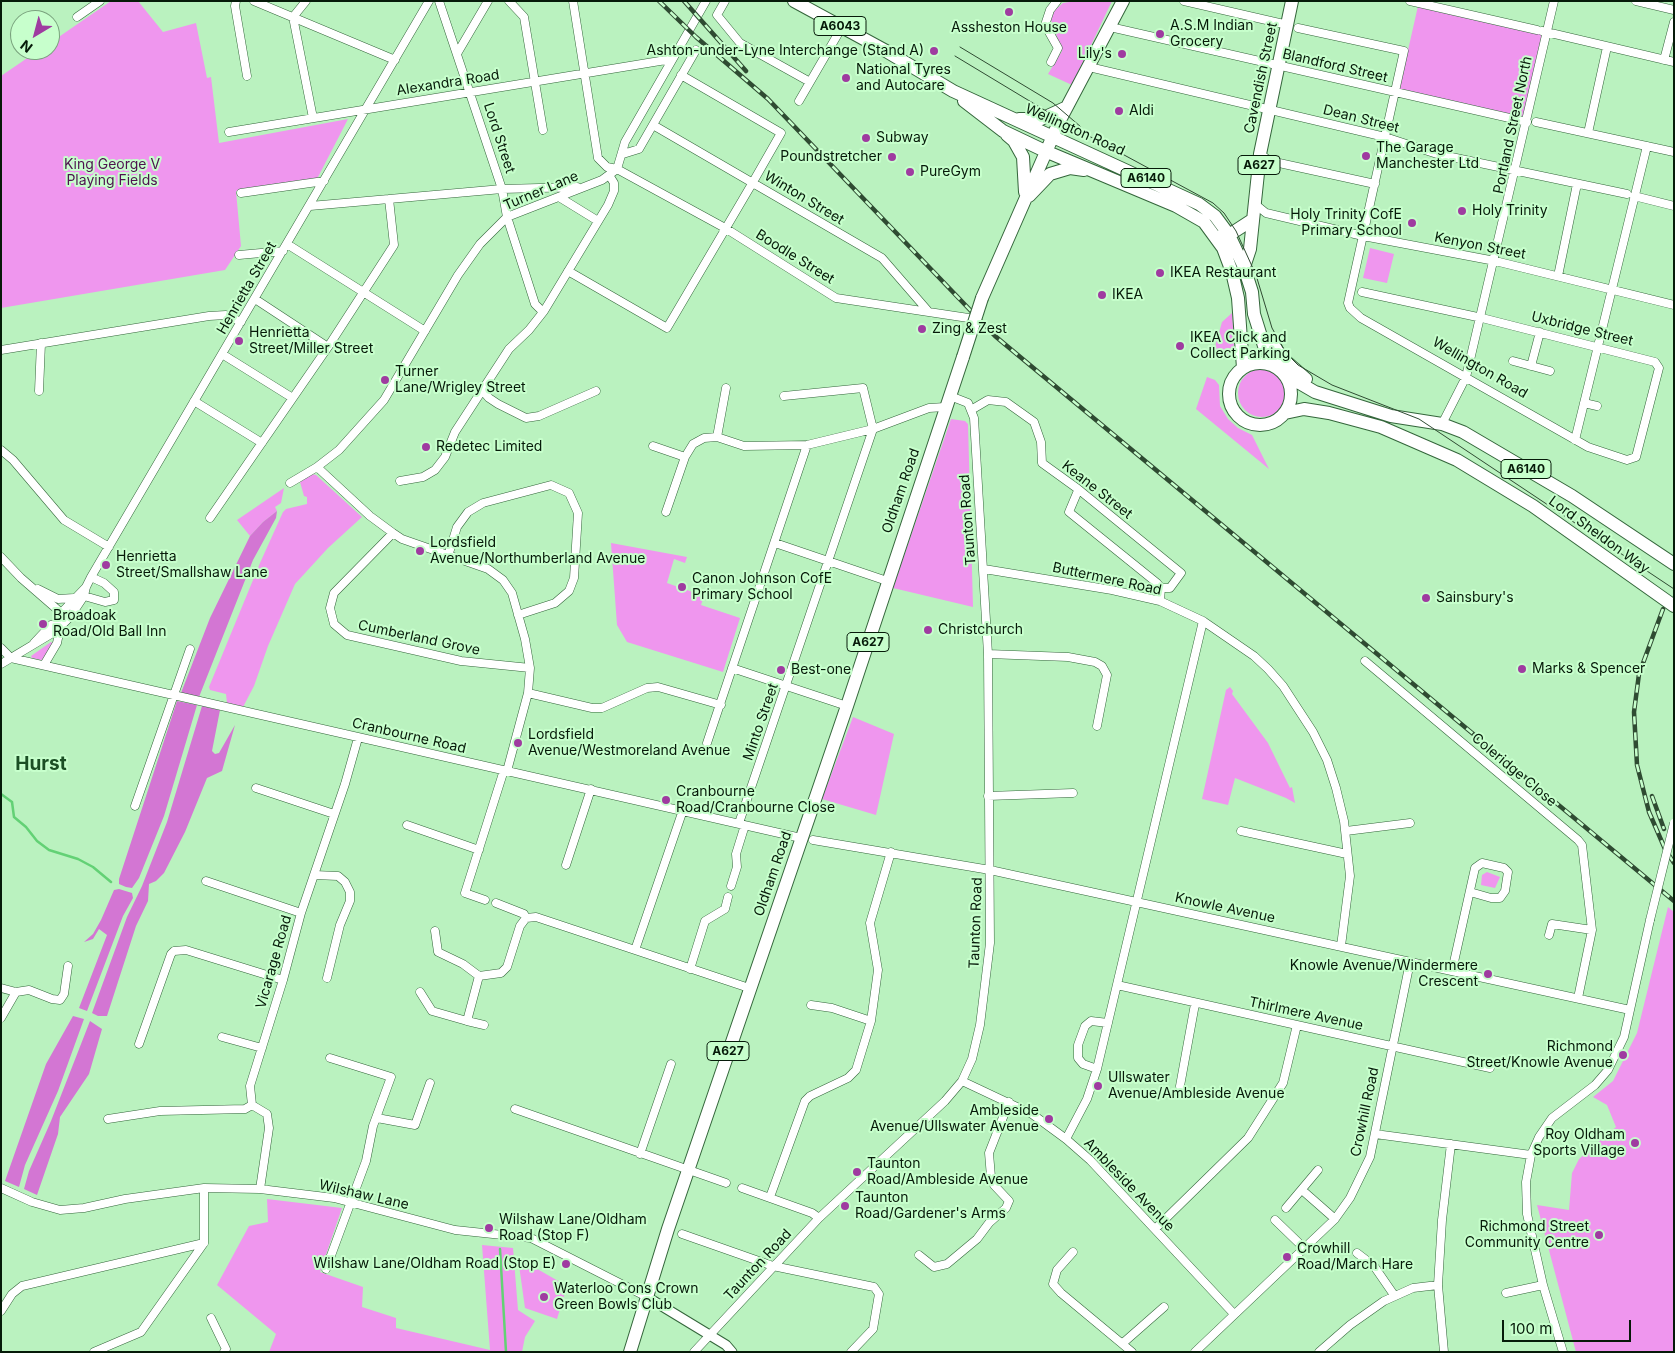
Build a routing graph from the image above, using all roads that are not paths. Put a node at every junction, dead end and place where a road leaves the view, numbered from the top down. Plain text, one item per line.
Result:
1 (100, 1) edge
2 (236, 1) edge
3 (254, 1) edge
4 (306, 1) edge
5 (429, 1) edge
6 (440, 1) edge
7 (488, 1) edge
8 (509, 1) edge
9 (573, 1) edge
10 (706, 1) edge
11 (725, 1) edge
12 (794, 1) edge
13 (1057, 1) edge
14 (1123, 1) edge
15 (1184, 1) edge
16 (1292, 1) edge
17 (1554, 1) edge
18 (1636, 1) edge
19 (1414, 2) edge
20 (1674, 10) edge
21 (77, 17) dead end
22 (294, 18) junction
23 (1674, 22) edge
24 (842, 27) junction
25 (1293, 27) junction
26 (1110, 28) junction
27 (1542, 31) junction
28 (1607, 47) junction
29 (696, 50) dead end
30 (458, 52) junction
31 (395, 60) junction
32 (672, 60) junction
33 (1664, 60) junction
34 (1051, 62) dead end
35 (1674, 62) edge
36 (1279, 66) junction
37 (1089, 67) junction
38 (586, 73) junction
39 (681, 75) junction
40 (246, 76) dead end
41 (535, 81) junction
42 (810, 82) junction
43 (953, 91) junction
44 (472, 92) junction
45 (1395, 92) junction
46 (799, 102) dead end
47 (1065, 108) junction
48 (365, 110) junction
49 (1269, 110) junction
50 (312, 118) junction
51 (1012, 119) junction
52 (1527, 122) junction
53 (1536, 122) dead end
54 (654, 125) junction
55 (543, 130) dead end
56 (1003, 131) junction
57 (229, 132) dead end
58 (1588, 133) junction
59 (1385, 137) junction
60 (1052, 138) junction
61 (1646, 146) junction
62 (1045, 151) junction
63 (1674, 152) edge
64 (622, 154) junction
65 (1260, 154) junction
66 (617, 169) junction
67 (1516, 172) junction
68 (1101, 173) junction
69 (609, 175) junction
70 (324, 181) junction
71 (753, 182) junction
72 (1375, 184) junction
73 (1577, 184) junction
74 (581, 187) junction
75 (502, 189) junction
76 (241, 194) dead end
77 (1630, 195) junction
78 (559, 197) junction
79 (389, 199) junction
80 (1025, 200) junction
81 (1255, 204) junction
82 (310, 206) junction
83 (1674, 206) edge
84 (507, 218) junction
85 (598, 220) junction
86 (1252, 220) junction
87 (726, 228) junction
88 (1229, 235) junction
89 (1216, 236) junction
90 (1363, 236) junction
91 (285, 247) junction
92 (239, 255) dead end
93 (1495, 261) junction
94 (1244, 267) junction
95 (568, 272) junction
96 (1558, 276) junction
97 (1612, 289) junction
98 (1252, 292) junction
99 (364, 293) junction
100 (1674, 295) edge
101 (255, 299) junction
102 (1368, 303) dead end
103 (1673, 304) edge
104 (542, 310) junction
105 (928, 311) junction
106 (1482, 318) junction
107 (975, 319) junction
108 (241, 322) junction
109 (425, 331) junction
110 (1540, 332) junction
111 (41, 343) junction
112 (1598, 346) junction
113 (328, 347) junction
114 (1, 350) edge
115 (222, 354) junction
116 (1513, 361) dead end
117 (1531, 366) junction
118 (1243, 368) junction
119 (1550, 370) dead end
120 (1281, 371) junction
121 (1466, 377) junction
122 (726, 388) dead end
123 (482, 390) junction
124 (596, 391) dead end
125 (39, 392) dead end
126 (784, 396) dead end
127 (291, 398) junction
128 (194, 401) junction
129 (948, 401) junction
130 (1584, 403) junction
131 (1365, 406) junction
132 (1597, 406) dead end
133 (971, 410) junction
134 (1285, 413) junction
135 (1442, 424) junction
136 (873, 429) junction
137 (717, 437) junction
138 (1575, 440) junction
139 (262, 443) junction
140 (807, 445) junction
141 (653, 446) dead end
142 (1, 450) edge
143 (1602, 453) joint
144 (685, 457) junction
145 (317, 467) junction
146 (400, 481) dead end
147 (290, 483) dead end
148 (1077, 493) dead end
149 (666, 512) dead end
150 (210, 518) dead end
151 (393, 533) junction
152 (775, 542) junction
153 (109, 547) junction
154 (448, 556) junction
155 (1, 557) edge
156 (829, 560) junction
157 (1674, 564) edge
158 (984, 569) junction
159 (91, 577) junction
160 (887, 581) junction
161 (29, 585) junction
162 (86, 587) junction
163 (1161, 588) junction
164 (84, 596) junction
165 (74, 598) junction
166 (1160, 601) junction
167 (1674, 606) edge
168 (518, 615) junction
169 (1203, 621) junction
170 (62, 623) junction
171 (1, 648) edge
172 (190, 649) dead end
173 (988, 654) junction
174 (11, 658) junction
175 (1365, 661) dead end
176 (1, 664) edge
177 (44, 665) junction
178 (530, 668) junction
179 (732, 668) junction
180 (787, 686) junction
181 (528, 693) junction
182 (175, 696) junction
183 (721, 705) junction
184 (848, 706) junction
185 (1098, 726) dead end
186 (358, 738) junction
187 (707, 743) dead end
188 (506, 771) junction
189 (256, 788) dead end
190 (591, 790) junction
191 (1073, 793) dead end
192 (988, 796) junction
193 (135, 806) dead end
194 (683, 810) junction
195 (334, 814) junction
196 (1410, 823) dead end
197 (1674, 823) edge
198 (742, 824) junction
199 (406, 825) dead end
200 (1242, 831) dead end
201 (1346, 831) junction
202 (807, 839) junction
203 (479, 850) junction
204 (891, 852) junction
205 (1347, 854) junction
206 (566, 865) dead end
207 (990, 870) junction
208 (314, 875) junction
209 (206, 882) dead end
210 (731, 886) dead end
211 (1470, 892) junction
212 (728, 897) dead end
213 (485, 900) dead end
214 (1136, 901) junction
215 (496, 903) dead end
216 (301, 912) junction
217 (526, 918) junction
218 (1592, 930) junction
219 (435, 931) dead end
220 (1549, 935) dead end
221 (1341, 946) junction
222 (636, 950) junction
223 (1410, 962) junction
224 (68, 966) dead end
225 (690, 969) junction
226 (1452, 971) junction
227 (479, 976) junction
228 (327, 978) dead end
229 (283, 980) junction
230 (1117, 985) junction
231 (1, 988) edge
232 (749, 988) junction
233 (16, 992) junction
234 (420, 992) dead end
235 (1578, 998) junction
236 (1195, 1004) junction
237 (811, 1005) dead end
238 (1630, 1010) junction
239 (1, 1018) edge
240 (467, 1021) junction
241 (870, 1021) junction
242 (1108, 1023) junction
243 (484, 1025) dead end
244 (1297, 1025) junction
245 (222, 1037) dead end
246 (138, 1044) dead end
247 (1392, 1045) junction
248 (262, 1048) junction
249 (330, 1058) dead end
250 (671, 1064) dead end
251 (1490, 1068) dead end
252 (1097, 1070) junction
253 (962, 1080) junction
254 (430, 1083) dead end
255 (1180, 1086) dead end
256 (1008, 1102) junction
257 (252, 1105) junction
258 (515, 1109) dead end
259 (377, 1118) junction
260 (108, 1119) dead end
261 (1375, 1134) junction
262 (1066, 1139) junction
263 (1451, 1144) junction
264 (640, 1154) junction
265 (1531, 1155) junction
266 (688, 1170) junction
267 (1318, 1170) dead end
268 (726, 1183) dead end
269 (1, 1188) edge
270 (204, 1188) junction
271 (742, 1188) dead end
272 (260, 1189) junction
273 (1302, 1190) junction
274 (770, 1197) junction
275 (350, 1202) junction
276 (1286, 1208) dead end
277 (819, 1218) junction
278 (1334, 1219) junction
279 (1275, 1220) dead end
280 (1155, 1229) junction
281 (682, 1234) dead end
282 (204, 1243) junction
283 (1304, 1248) junction
284 (1073, 1252) dead end
285 (1357, 1254) dead end
286 (919, 1255) dead end
287 (773, 1266) junction
288 (326, 1269) dead end
289 (1438, 1285) junction
290 (1543, 1285) junction
291 (1506, 1293) dead end
292 (1394, 1296) junction
293 (647, 1297) junction
294 (1164, 1307) dead end
295 (1, 1311) edge
296 (1234, 1314) junction
297 (211, 1318) dead end
298 (709, 1336) junction
299 (1123, 1343) junction
300 (94, 1352) edge
301 (224, 1352) edge
302 (630, 1352) edge
303 (694, 1352) edge
304 (732, 1352) edge
305 (850, 1352) edge
306 (1132, 1352) edge
307 (1195, 1352) edge
308 (1319, 1352) edge
309 (1444, 1352) edge
310 (1563, 1352) edge

1 - 21 street
2 - 40 street
3 - 22 street
4 - 22 street
5 - 31 street, Henrietta Street
6 - 30 street, Lord Street
7 - 30 street
8 - 41 street
9 - 38 street
10 - 32 street
11 - 42 street
12 - 24 highway, Wellington Road / A6043
13 - 34 street
14 - 26 highway, Oldham Road / A627
15 - 25 street
16 - 25 highway, Cavendish Street / A627
17 - 27 street, Portland Street North
18 - 20 street
19 - 27 street
22 - 31 street
22 - 50 street
23 - 33 street
24 - 42 street
24 - 43 highway, Wellington Road / A6043
25 - 36 highway, Cavendish Street / A627
25 - 45 street
26 - 36 street, Blandford Street
26 - 37 highway, Oldham Road / A627
27 - 28 street
27 - 52 street, Portland Street North
28 - 33 street
28 - 58 street
29 - 39 street
30 - 44 street, Lord Street
31 - 48 street, Henrietta Street
32 - 38 street, Alexandra Road
32 - 64 street
33 - 35 street
36 - 45 street, Blandford Street
36 - 49 highway, Cavendish Street / A627
37 - 47 highway, Oldham Road / A627
37 - 49 street, Dean Street
38 - 41 street, Alexandra Road
38 - 66 street, Boodle Street
39 - 54 street
39 - 71 street
41 - 44 street, Alexandra Road
41 - 55 street
42 - 46 street
43 - 51 highway, Wellington Road / A6043
43 - 56 highway, Wellington Road / A6043
44 - 48 street, Alexandra Road
44 - 75 street, Lord Street
45 - 52 street, Blandford Street
45 - 59 street
47 - 51 highway, A6043
47 - 60 highway, Oldham Road / A627
48 - 50 street, Alexandra Road
48 - 70 street, Henrietta Street
49 - 59 street, Dean Street
49 - 65 highway, Cavendish Street / A627
50 - 57 street, Alexandra Road
51 - 60 highway, Wellington Road / A6043
52 - 67 street, Portland Street North
53 - 58 street
54 - 64 street
54 - 71 street, Winton Street
56 - 62 highway, Wellington Road / A6043
56 - 80 highway
58 - 61 street
59 - 67 street, Dean Street
59 - 72 street
60 - 62 highway, Oldham Road / A627
60 - 88 highway, Wellington Road / A6140
61 - 63 street
61 - 77 street
62 - 68 highway, Wellington Road
62 - 80 highway, Oldham Road / A627
64 - 66 street
65 - 72 street
65 - 81 highway, Cavendish Street / A627
66 - 69 street, Turner Lane
66 - 87 street, Boodle Street
67 - 73 street, Dean Street
67 - 93 street, Portland Street North
68 - 80 highway, A627
68 - 89 highway, Wellington Road / A627
69 - 74 street, Turner Lane
69 - 85 street
70 - 76 street
70 - 82 street, Henrietta Street
71 - 87 street
71 - 105 street, Winton Street
72 - 90 street
73 - 77 street, Dean Street
73 - 96 street
74 - 75 street
74 - 78 street, Turner Lane
75 - 79 street
75 - 84 street, Lord Street
77 - 83 street, Dean Street
77 - 97 street
78 - 84 street, Turner Lane
78 - 85 street
79 - 82 street
79 - 99 street
80 - 107 highway, Oldham Road / A627, bridge
81 - 86 highway, Cavendish Street / A627
81 - 90 street, Kenyon Street
82 - 91 street, Henrietta Street
84 - 104 street, Lord Street
84 - 109 street, Turner Lane
85 - 95 street
86 - 88 highway
86 - 94 highway, Cavendish Street
87 - 95 street
87 - 105 street, Boodle Street
88 - 89 highway
88 - 94 highway, Lord Sheldon Way / A6140
89 - 118 highway
90 - 93 street, Kenyon Street
90 - 121 street, Wellington Road
91 - 92 street
91 - 99 street
91 - 101 street, Henrietta Street
93 - 96 street, Kenyon Street
93 - 106 street, Portland Street North
94 - 98 highway, Lord Sheldon Way / A6140
95 - 104 street
96 - 97 street, Kenyon Street
97 - 103 street, Kenyon Street
97 - 112 street
98 - 120 highway, Lord Sheldon Way / A6140
98 - 131 highway, A6140
99 - 109 street
99 - 113 street
100 - 103 street
101 - 108 street, Henrietta Street
101 - 113 street
102 - 106 street, Uxbridge Street
104 - 123 street
105 - 107 street, Boodle Street
106 - 110 street, Uxbridge Street
106 - 121 street, Portland Street North
107 - 129 highway, Oldham Road / A627, bridge
108 - 111 street
108 - 115 street, Henrietta Street
109 - 145 street, Turner Lane
110 - 112 street, Uxbridge Street
110 - 117 street
111 - 114 street
111 - 125 street
112 - 130 street
112 - 143 street, Uxbridge Street
113 - 127 street
115 - 127 street
115 - 128 street, Henrietta Street
116 - 117 street
117 - 119 street
118 - 120 highway
118 - 134 highway, A6140
120 - 131 highway, Lord Sheldon Way / A6140
120 - 134 highway
121 - 135 street, Portland Street North
121 - 138 street, Wellington Road
122 - 137 street
123 - 124 street
123 - 146 street
126 - 136 street
127 - 139 street
128 - 139 street
128 - 153 street, Henrietta Street
129 - 133 street
129 - 136 street
129 - 160 highway, Oldham Road / A627
130 - 132 street
130 - 138 street
131 - 135 highway, Lord Sheldon Way / A6140
133 - 158 street, Taunton Road
133 - 163 street, Keane Street
134 - 167 highway, Lord Sheldon Way / A6140
135 - 157 highway, Lord Sheldon Way / A6140
136 - 140 street
136 - 156 street, Minto Street
137 - 140 street
137 - 144 street
138 - 143 street, Wellington Road
139 - 150 street
140 - 152 street
141 - 144 street
142 - 153 street
144 - 149 street
145 - 147 street, Turner Lane
145 - 151 street
148 - 163 street
151 - 154 street
151 - 178 street, Cumberland Grove
152 - 156 street
152 - 179 street
153 - 159 street, Henrietta Street
154 - 168 street
154 - 168 street
155 - 161 street
156 - 160 street
156 - 180 street, Minto Street
158 - 166 street, Buttermere Road
158 - 173 street, Taunton Road
159 - 162 street, Henrietta Street
159 - 164 street
160 - 184 highway, Oldham Road / A627
161 - 165 street
161 - 170 street
162 - 164 street, Henrietta Street
162 - 165 street, Henrietta Street
163 - 166 street
164 - 170 street, Henrietta Street
165 - 170 street, Henrietta Street
166 - 169 street, Buttermere Road
168 - 178 street
169 - 201 street, Buttermere Road
169 - 214 street
170 - 174 street
170 - 177 street
171 - 174 street
172 - 182 street
173 - 185 street
173 - 192 street, Taunton Road
174 - 176 street
174 - 177 street, Cranbourne Road
175 - 218 street, Coleridge Close
177 - 182 street, Cranbourne Road
178 - 181 street
179 - 180 street
179 - 183 street
180 - 184 street
180 - 198 street, Minto Street
181 - 183 street
181 - 188 street
182 - 186 street, Cranbourne Road
182 - 193 street
183 - 187 street
184 - 202 highway, Oldham Road / A627
186 - 188 street, Cranbourne Road
186 - 195 street, Vicarage Road
188 - 190 street, Cranbourne Road
188 - 203 street
189 - 195 street
190 - 194 street, Cranbourne Road
190 - 206 street
191 - 192 street
192 - 207 street, Taunton Road
194 - 198 street, Cranbourne Road
194 - 222 street
195 - 208 street, Vicarage Road
196 - 201 street
197 - 238 street, bridge
198 - 202 street, Cranbourne Road
198 - 210 street, Minto Street
199 - 203 street
200 - 205 street
201 - 205 street, Buttermere Road
202 - 204 street, Knowle Avenue
202 - 232 highway, Oldham Road / A627
203 - 213 street
204 - 207 street, Knowle Avenue
204 - 241 street
205 - 221 street, Buttermere Road
207 - 214 street, Knowle Avenue
207 - 253 street, Taunton Road
208 - 216 street, Vicarage Road
208 - 228 street
209 - 216 street
211 - 211 street
211 - 226 street
212 - 225 street
214 - 221 street, Knowle Avenue
214 - 230 street
215 - 217 street
216 - 229 street, Vicarage Road
217 - 222 street
217 - 227 street
218 - 220 street
218 - 235 street, Coleridge Close
219 - 227 street
221 - 223 street, Knowle Avenue
222 - 225 street
223 - 226 street, Knowle Avenue
223 - 247 street, Crowhill Road
224 - 233 street
225 - 232 street
226 - 235 street, Knowle Avenue
227 - 240 street
229 - 246 street
229 - 248 street, Vicarage Road
230 - 236 street, Thirlmere Avenue
230 - 242 street
231 - 233 street
232 - 266 highway, Oldham Road / A627
233 - 239 street
234 - 240 street
235 - 238 street, Knowle Avenue
236 - 244 street, Thirlmere Avenue
236 - 255 street
237 - 241 street
238 - 265 street
240 - 243 street
241 - 274 street
242 - 252 street
242 - 252 street
244 - 247 street, Thirlmere Avenue
244 - 280 street
245 - 248 street
247 - 251 street, Thirlmere Avenue
247 - 261 street, Crowhill Road
248 - 257 street, Vicarage Road
249 - 259 street
250 - 264 street
252 - 262 street
253 - 256 street, Ambleside Avenue
253 - 277 street, Taunton Road
254 - 259 street
256 - 262 street, Ambleside Avenue
256 - 286 street
257 - 260 street
257 - 272 street
258 - 264 street
259 - 275 street
261 - 263 street
261 - 278 street, Crowhill Road
262 - 280 street, Ambleside Avenue
263 - 265 street
263 - 289 street
264 - 266 street
265 - 290 street
266 - 268 street
266 - 293 highway, Oldham Road / A627
267 - 273 street
269 - 270 street, Wilshaw Lane
270 - 272 street, Wilshaw Lane
270 - 282 street
271 - 274 street
272 - 275 street, Wilshaw Lane
273 - 276 street
273 - 278 street
274 - 277 street
275 - 288 street
275 - 293 street, Wilshaw Lane
277 - 287 street, Taunton Road
278 - 283 street, Crowhill Road
279 - 283 street
280 - 296 street, Ambleside Avenue
281 - 287 street
282 - 295 street
282 - 300 street
283 - 296 street, Crowhill Road
284 - 299 street
285 - 292 street
287 - 298 street, Taunton Road
287 - 305 street
289 - 292 street
289 - 309 street
290 - 291 street
290 - 310 street
292 - 308 street
293 - 298 street
293 - 302 highway, Oldham Road / A627
294 - 299 street
296 - 307 street, Crowhill Road
297 - 301 street
298 - 303 street, Taunton Road
298 - 304 street
299 - 306 street

